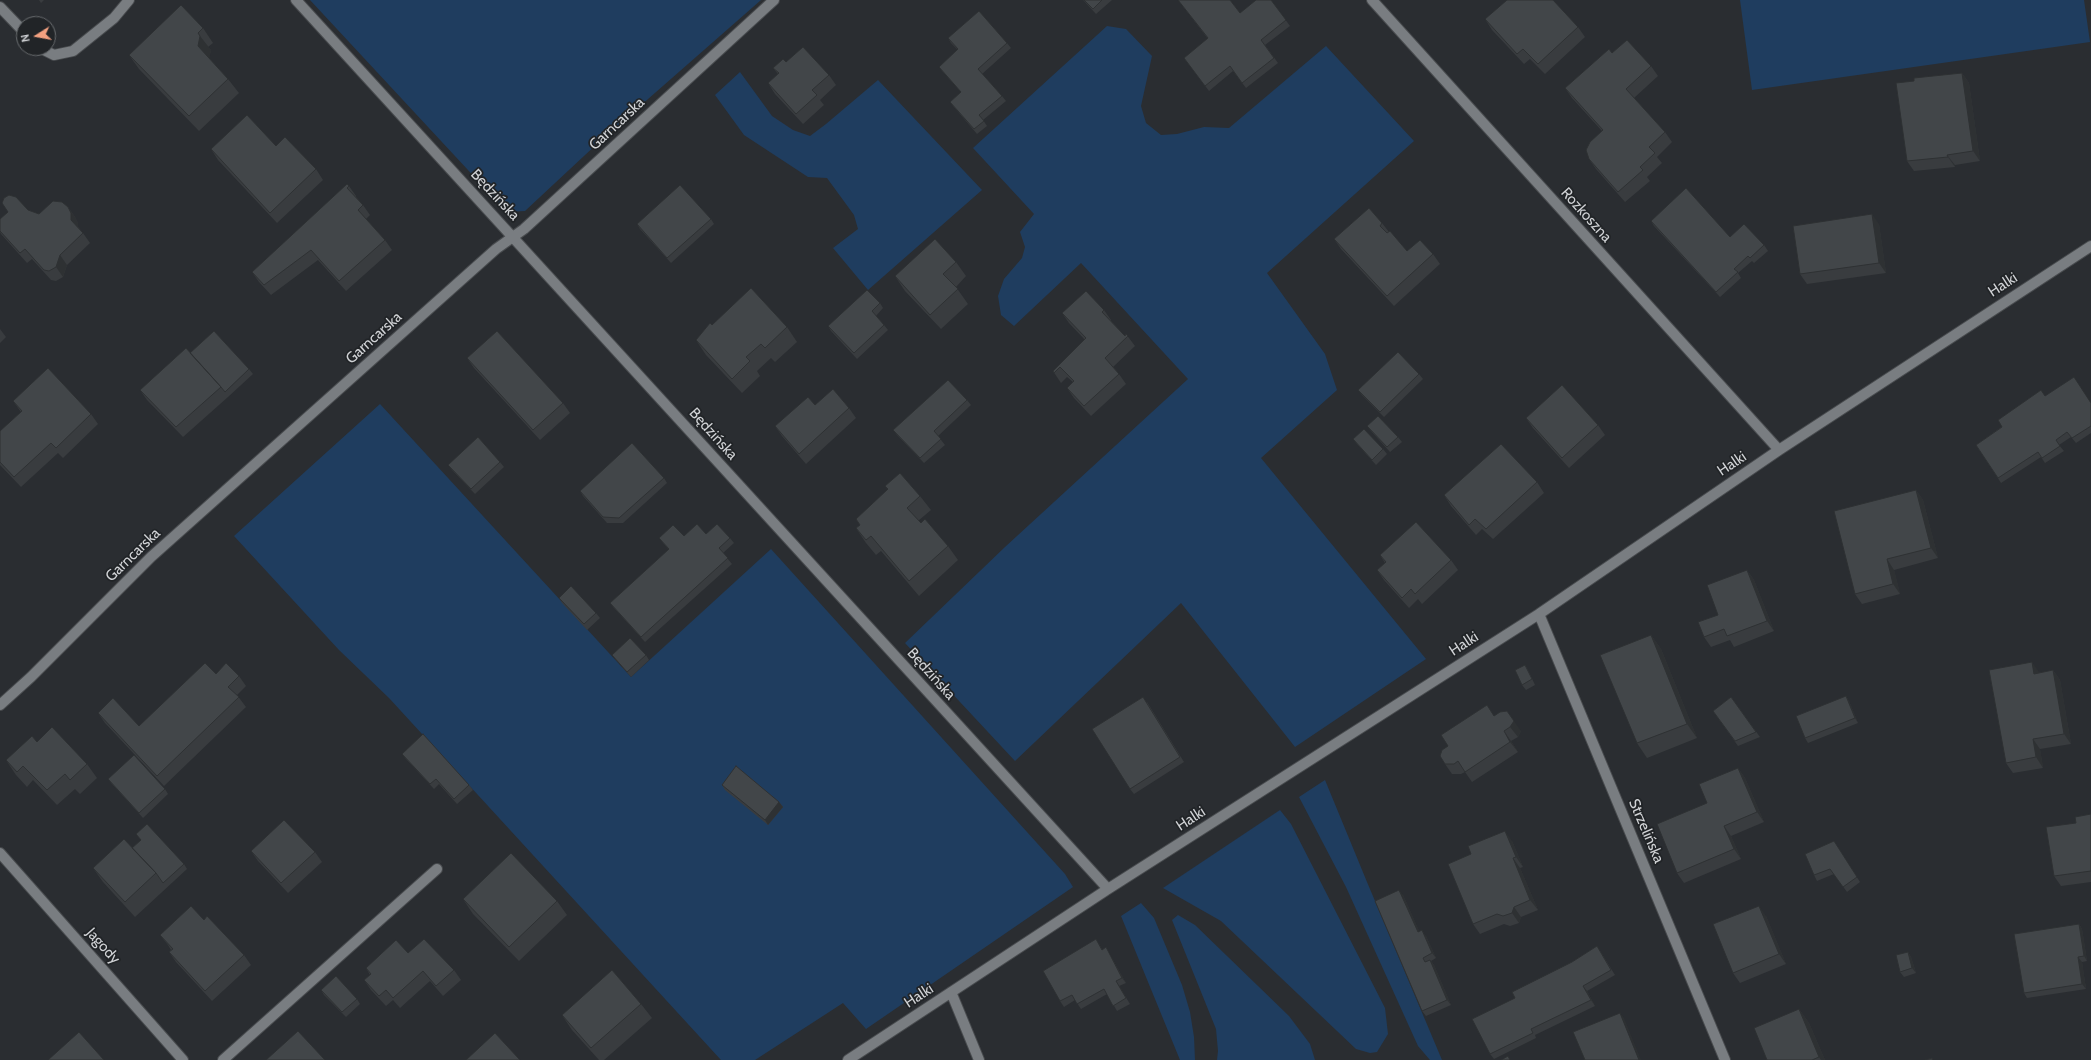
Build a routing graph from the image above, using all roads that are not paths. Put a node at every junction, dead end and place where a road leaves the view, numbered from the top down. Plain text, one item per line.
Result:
1 (129, 0) edge
2 (296, 0) edge
3 (774, 0) edge
4 (1372, 0) edge
5 (0, 7) edge
6 (16, 24) edge
7 (56, 55) edge
8 (513, 237) junction
9 (2091, 246) edge
10 (1779, 450) junction
11 (1539, 614) junction
12 (0, 705) edge
13 (0, 853) edge
14 (437, 869) dead end
15 (1108, 889) junction
16 (951, 992) junction
17 (183, 1060) edge
18 (223, 1060) edge
19 (848, 1060) edge
20 (979, 1060) edge
21 (1725, 1060) edge

1 - 7 street
2 - 8 street, Będzińska
3 - 8 street, Garncarska
4 - 10 street, Rozkoszna
5 - 6 street
8 - 12 street, Garncarska
8 - 15 street, Będzińska
9 - 10 street, Halki
10 - 11 street, Halki
11 - 15 street, Halki
11 - 21 street, Strzelińska
13 - 17 street, Jagody
14 - 18 street
15 - 16 street, Halki
16 - 19 street, Halki
16 - 20 street

